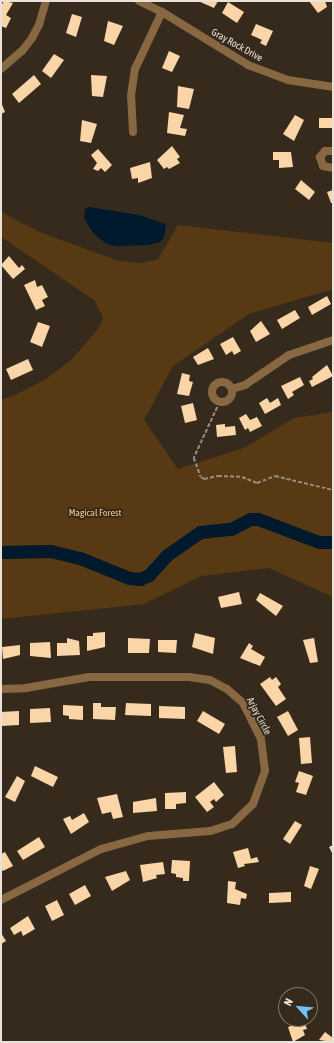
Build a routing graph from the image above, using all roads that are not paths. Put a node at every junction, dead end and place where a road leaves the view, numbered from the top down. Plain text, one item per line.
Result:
1 (46, 1) edge
2 (139, 1) edge
3 (162, 12) junction
4 (1, 69) edge
5 (333, 87) edge
6 (133, 132) dead end
7 (333, 151) edge
8 (333, 168) edge
9 (333, 340) edge
10 (232, 390) junction
11 (1, 689) edge
12 (1, 900) edge

1 - 4 street
2 - 3 street, Gray Rock Drive
3 - 5 street, Gray Rock Drive
3 - 6 street
7 - 8 street
9 - 10 street
10 - 10 street
11 - 12 street, Arjay Circle

